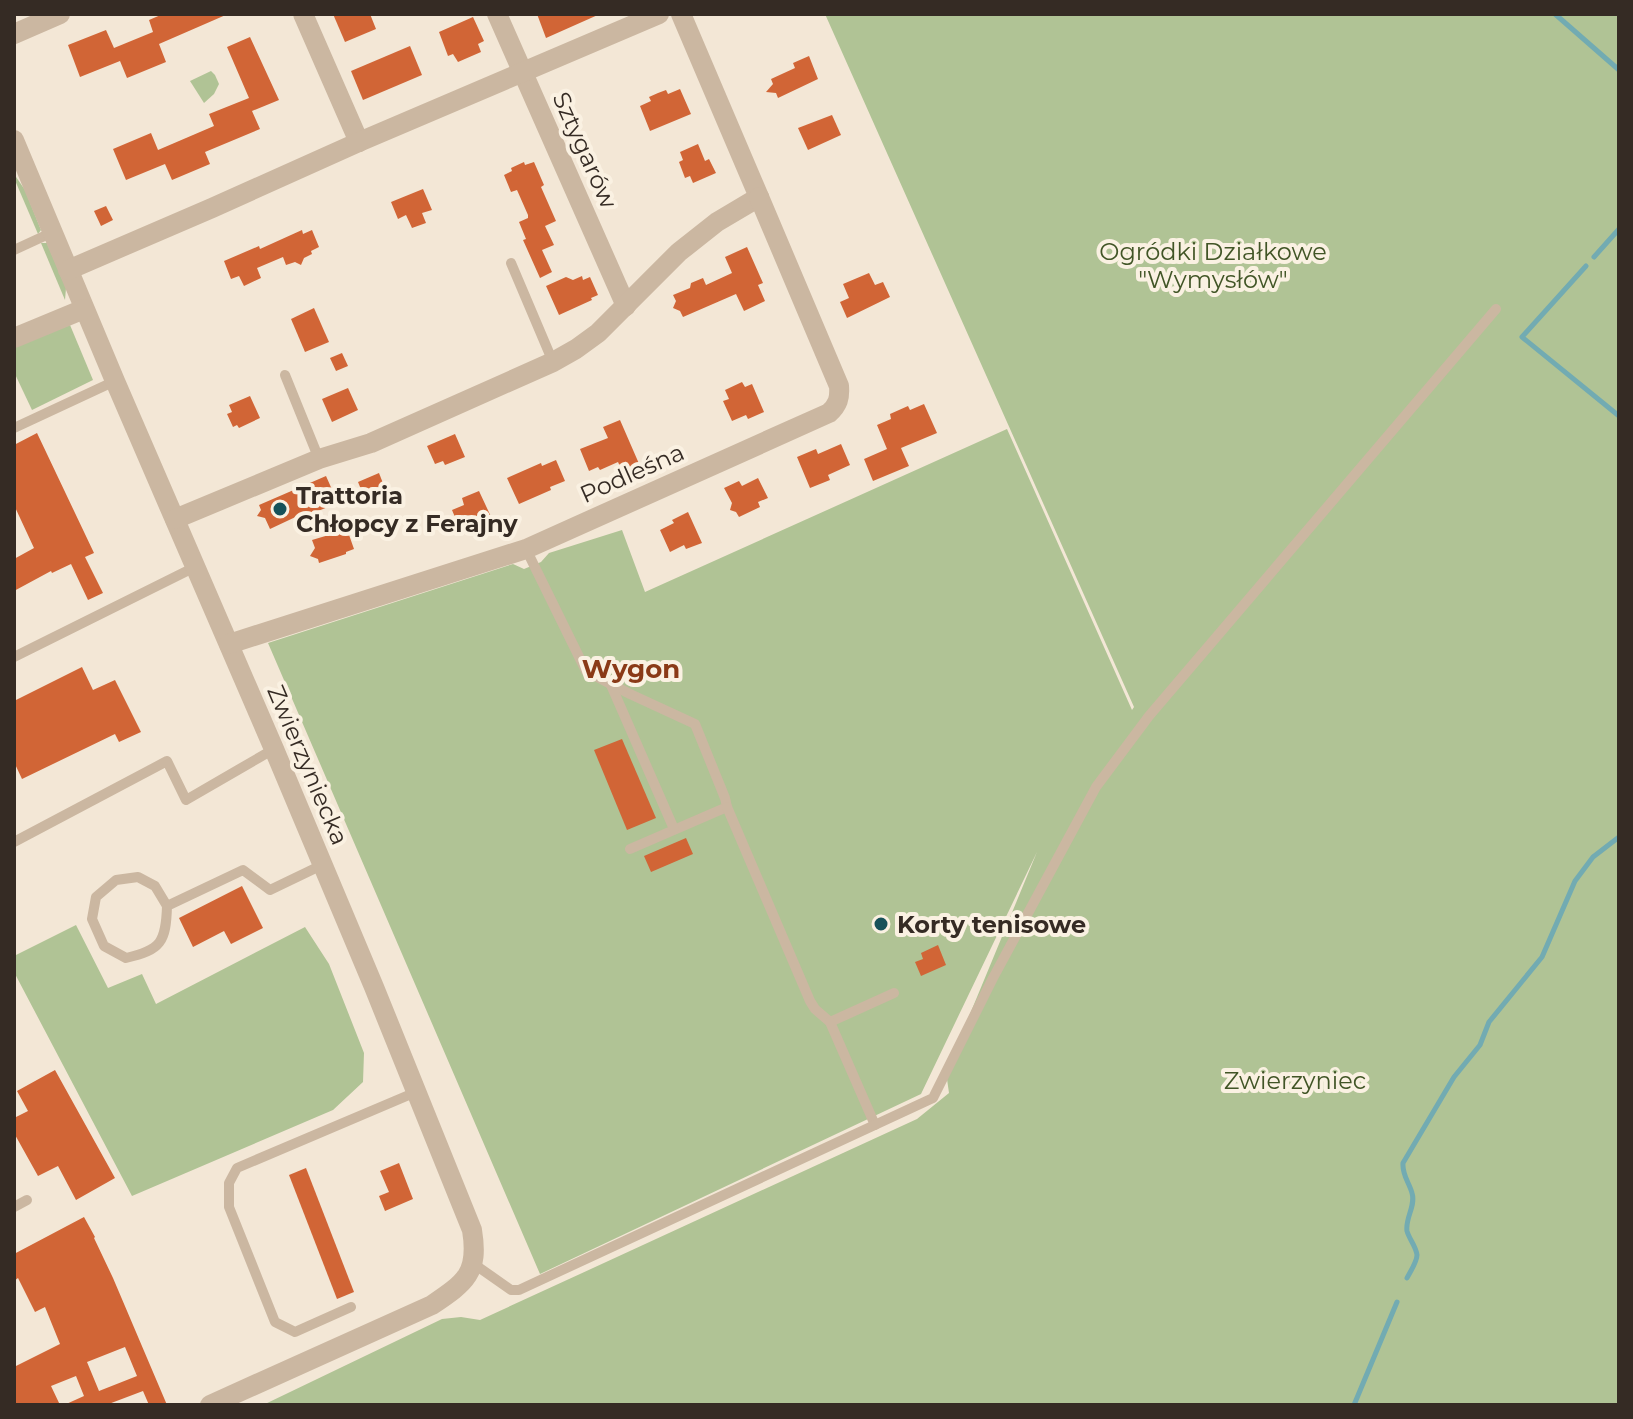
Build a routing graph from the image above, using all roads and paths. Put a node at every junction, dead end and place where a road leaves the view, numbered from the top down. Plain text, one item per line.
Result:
1 (60, 14) edge
2 (303, 14) edge
3 (497, 14) edge
4 (659, 14) edge
5 (681, 14) edge
6 (14, 34) edge
7 (522, 73) junction
8 (14, 140) edge
9 (359, 142) junction
10 (759, 197) junction
11 (53, 232) junction
12 (14, 250) edge
13 (511, 263) dead end
14 (68, 270) junction
15 (626, 306) junction
16 (84, 309) junction
17 (1496, 309) dead end
18 (14, 338) edge
19 (553, 362) junction
20 (285, 375) dead end
21 (115, 381) junction
22 (14, 428) edge
23 (319, 459) junction
24 (175, 519) junction
25 (526, 549) junction
26 (195, 567) junction
27 (229, 644) junction
28 (14, 657) edge
29 (611, 685) junction
30 (274, 749) junction
31 (727, 807) junction
32 (674, 829) junction
33 (14, 842) edge
34 (630, 849) dead end
35 (322, 865) junction
36 (167, 906) junction
37 (894, 993) dead end
38 (830, 1022) junction
39 (416, 1092) junction
40 (875, 1125) junction
41 (27, 1200) dead end
42 (14, 1207) edge
43 (474, 1264) junction
44 (351, 1307) dead end
45 (210, 1405) edge

1 - 6 street
2 - 9 street
3 - 7 street, Sztygarów
4 - 7 street
5 - 10 street
7 - 9 street
7 - 15 street, Sztygarów
8 - 11 street, Zwierzyniecka
9 - 14 street
10 - 15 street
10 - 25 street, Podleśna
11 - 12 lane
11 - 14 street, Zwierzyniecka
13 - 19 lane
14 - 16 street, Zwierzyniecka
15 - 19 street
16 - 18 street
16 - 21 street, Zwierzyniecka
17 - 40 lane
19 - 23 street
20 - 23 lane
21 - 22 lane
21 - 24 street, Zwierzyniecka
23 - 24 street
24 - 26 street, Zwierzyniecka
25 - 27 street, Podleśna
25 - 29 lane
26 - 27 street, Zwierzyniecka
26 - 28 lane
27 - 30 street, Zwierzyniecka
29 - 31 lane
29 - 32 lane
30 - 33 lane
30 - 35 street, Zwierzyniecka
31 - 32 lane
31 - 38 lane
32 - 34 lane
35 - 36 lane
35 - 39 street, Zwierzyniecka
36 - 36 lane
37 - 38 lane
38 - 40 lane
39 - 43 street, Zwierzyniecka
39 - 44 lane
40 - 43 lane
41 - 42 lane
43 - 45 street

